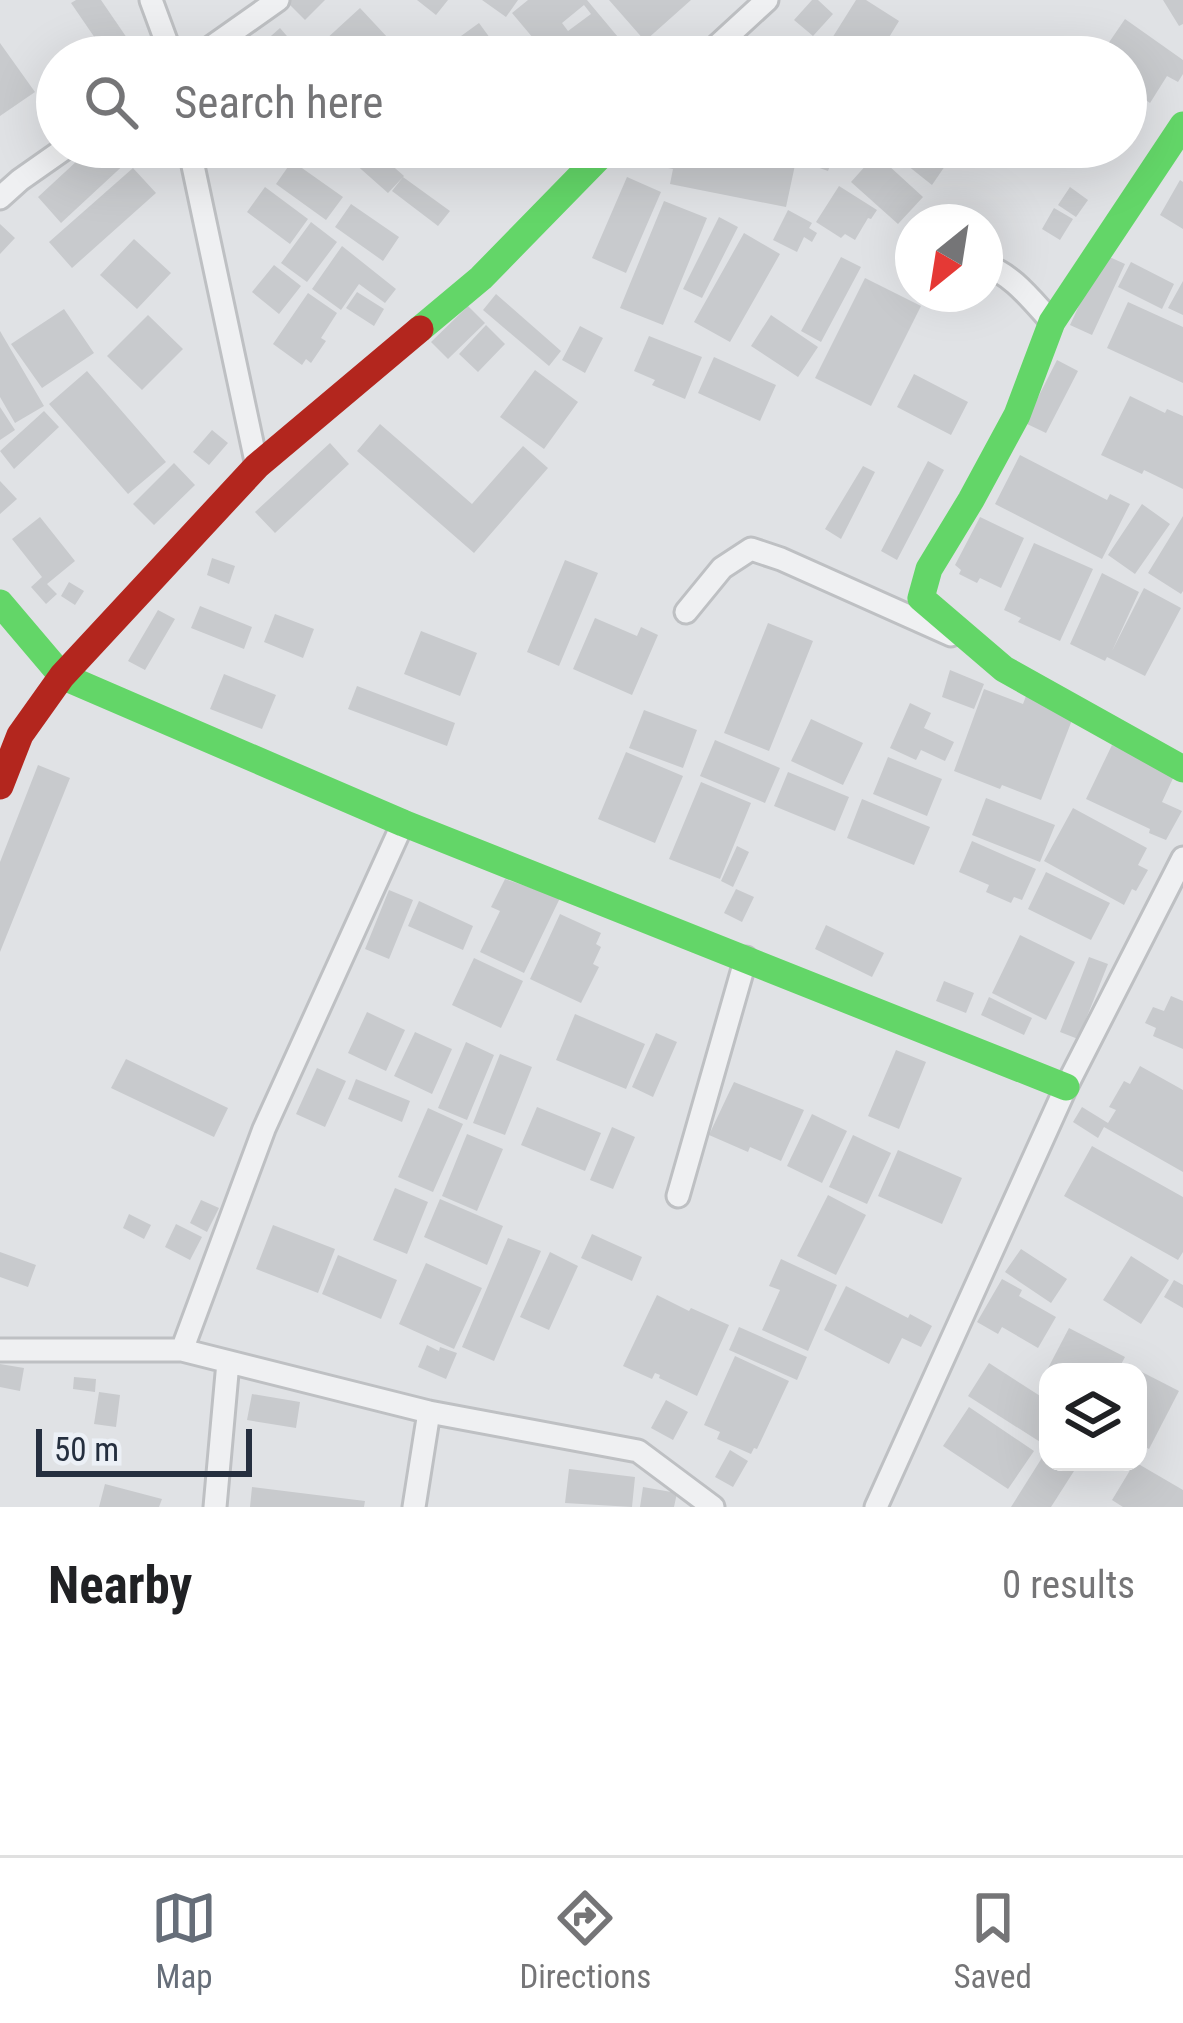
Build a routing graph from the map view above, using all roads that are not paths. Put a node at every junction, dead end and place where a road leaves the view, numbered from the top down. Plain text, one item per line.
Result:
1 (151, 0) edge
2 (278, 0) edge
3 (767, 0) edge
4 (164, 36) edge
5 (227, 36) edge
6 (728, 36) edge
7 (1183, 125) edge
8 (37, 168) edge
9 (193, 168) edge
10 (588, 168) edge
11 (0, 198) edge
12 (1003, 275) edge
13 (1052, 322) junction
14 (257, 466) junction
15 (0, 602) edge
16 (686, 612) dead end
17 (974, 645) junction
18 (62, 676) junction
19 (1183, 769) edge
20 (0, 786) edge
21 (403, 823) junction
22 (1183, 858) edge
23 (746, 958) junction
24 (1066, 1087) junction
25 (678, 1196) dead end
26 (0, 1350) edge
27 (182, 1350) junction
28 (227, 1362) junction
29 (429, 1412) junction
30 (215, 1507) edge
31 (414, 1507) edge
32 (713, 1507) edge
33 (876, 1507) edge

1 - 4 street
2 - 5 street
3 - 6 street
7 - 13 street
8 - 11 street
9 - 14 street
10 - 14 street
12 - 13 street
13 - 17 street
14 - 18 street
15 - 18 street
16 - 17 street
17 - 19 street
18 - 20 street
18 - 21 street
21 - 23 street
21 - 27 street
22 - 24 street
23 - 24 street
23 - 25 street
24 - 33 street
26 - 27 street
27 - 28 street
28 - 29 street
28 - 30 street
29 - 31 street
29 - 32 street

